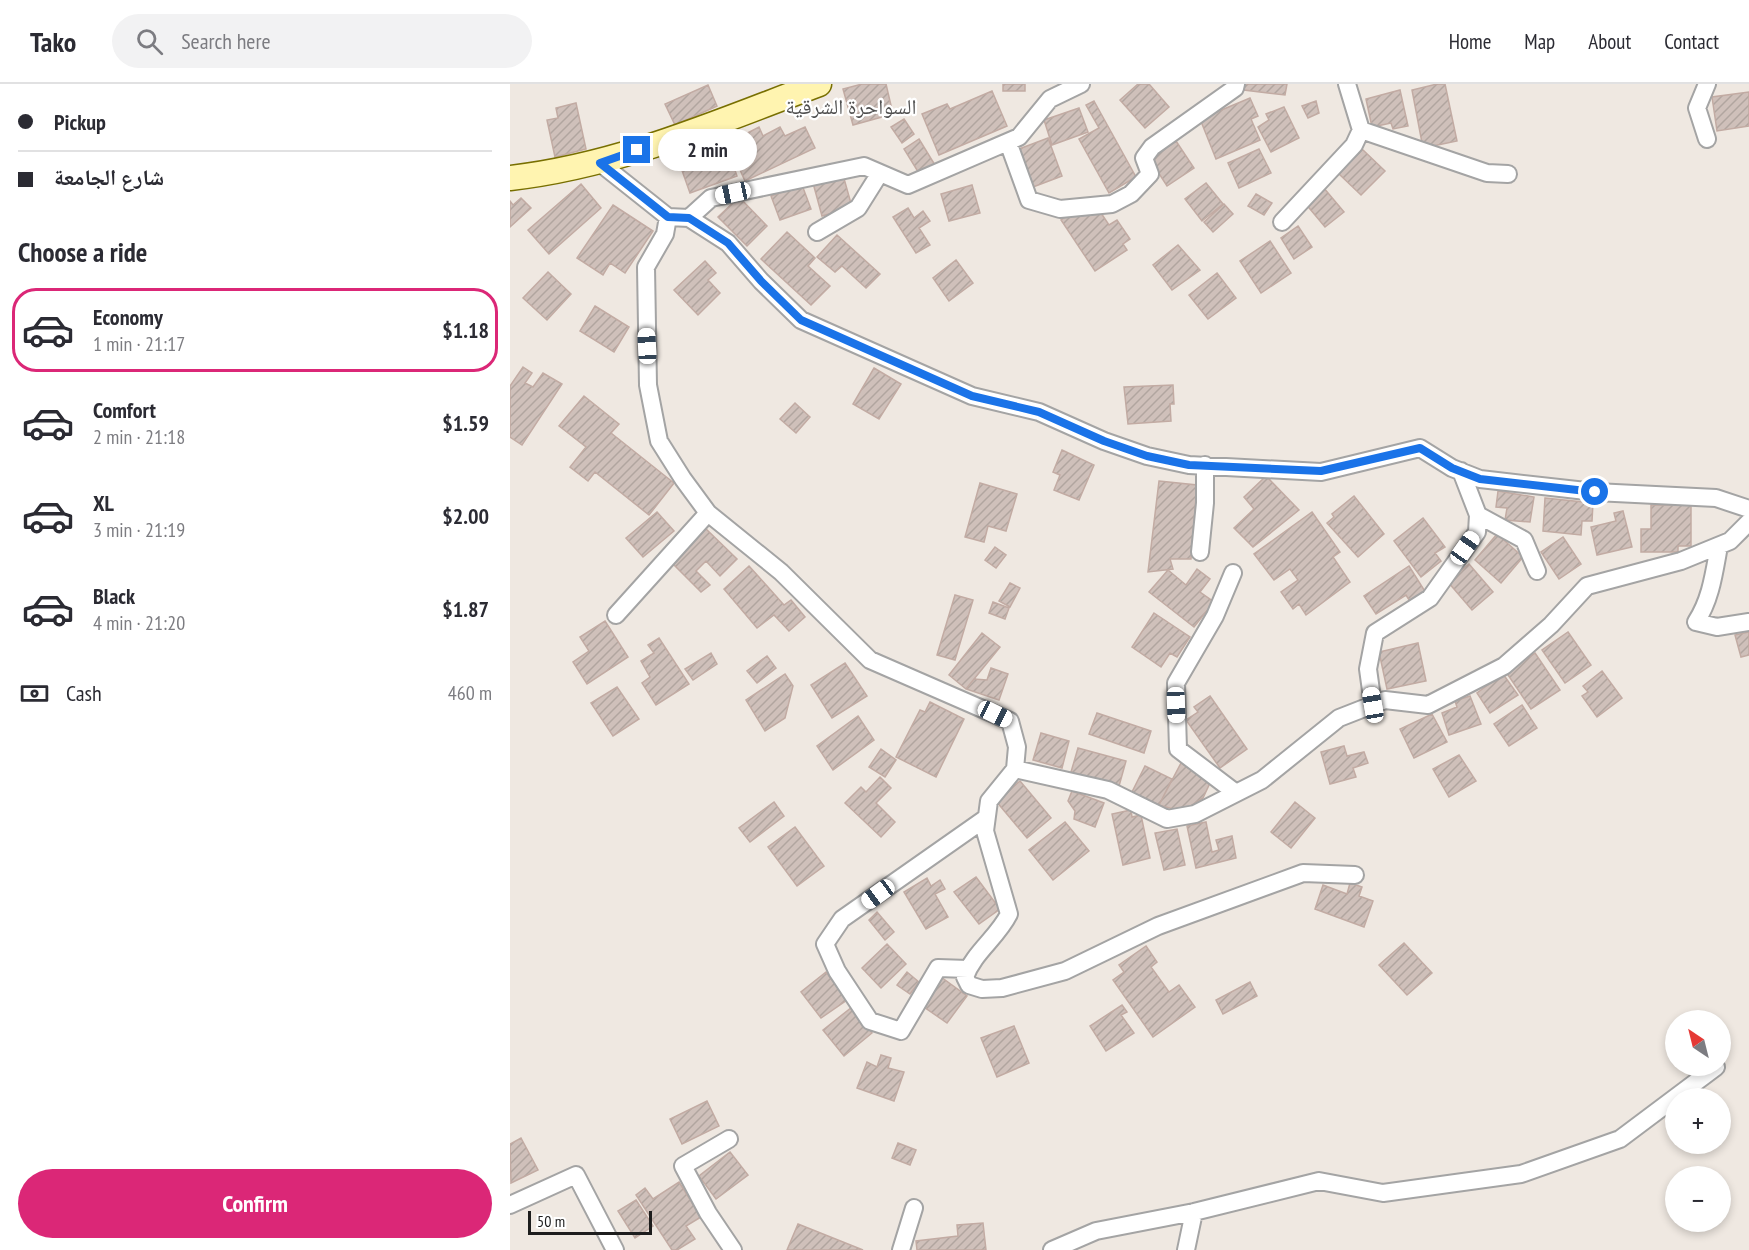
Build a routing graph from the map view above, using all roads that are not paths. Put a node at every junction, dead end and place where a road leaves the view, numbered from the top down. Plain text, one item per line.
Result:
1 (1081, 84) edge
2 (1236, 84) edge
3 (1347, 84) edge
4 (1707, 84) edge
5 (807, 86) edge
6 (1361, 130) junction
7 (1707, 139) dead end
8 (1008, 142) junction
9 (600, 163) junction
10 (880, 173) junction
11 (1508, 174) dead end
12 (510, 178) edge
13 (668, 217) junction
14 (689, 218) junction
15 (1282, 222) dead end
16 (817, 232) dead end
17 (1205, 465) junction
18 (1461, 471) junction
19 (1749, 509) edge
20 (708, 513) junction
21 (1478, 515) junction
22 (1749, 522) edge
23 (1719, 546) junction
24 (1200, 552) dead end
25 (1537, 571) dead end
26 (1233, 573) dead end
27 (616, 615) dead end
28 (1749, 622) edge
29 (1373, 705) junction
30 (1015, 769) junction
31 (1236, 794) junction
32 (986, 818) junction
33 (1355, 875) dead end
34 (968, 969) junction
35 (1704, 1076) edge
36 (729, 1139) dead end
37 (510, 1205) edge
38 (914, 1208) dead end
39 (1194, 1212) junction
40 (615, 1250) edge
41 (733, 1250) edge
42 (901, 1250) edge
43 (1052, 1250) edge
44 (1186, 1250) edge

1 - 8 street
2 - 8 street
3 - 6 street
4 - 7 street
5 - 9 main road
6 - 11 street
6 - 15 street
8 - 10 street
9 - 12 main road
9 - 13 street
10 - 14 street
10 - 16 street
13 - 14 street
13 - 20 street
14 - 17 street
17 - 18 street
17 - 24 street
18 - 19 street
18 - 21 street
20 - 27 street
20 - 30 street
21 - 25 street
21 - 29 street
22 - 23 street
23 - 28 street
23 - 29 street
26 - 31 street
29 - 31 street
30 - 31 street
30 - 32 street
32 - 34 street
32 - 34 street
33 - 34 street
35 - 39 street
36 - 41 street
37 - 40 street
38 - 42 street
39 - 43 street
39 - 44 street

